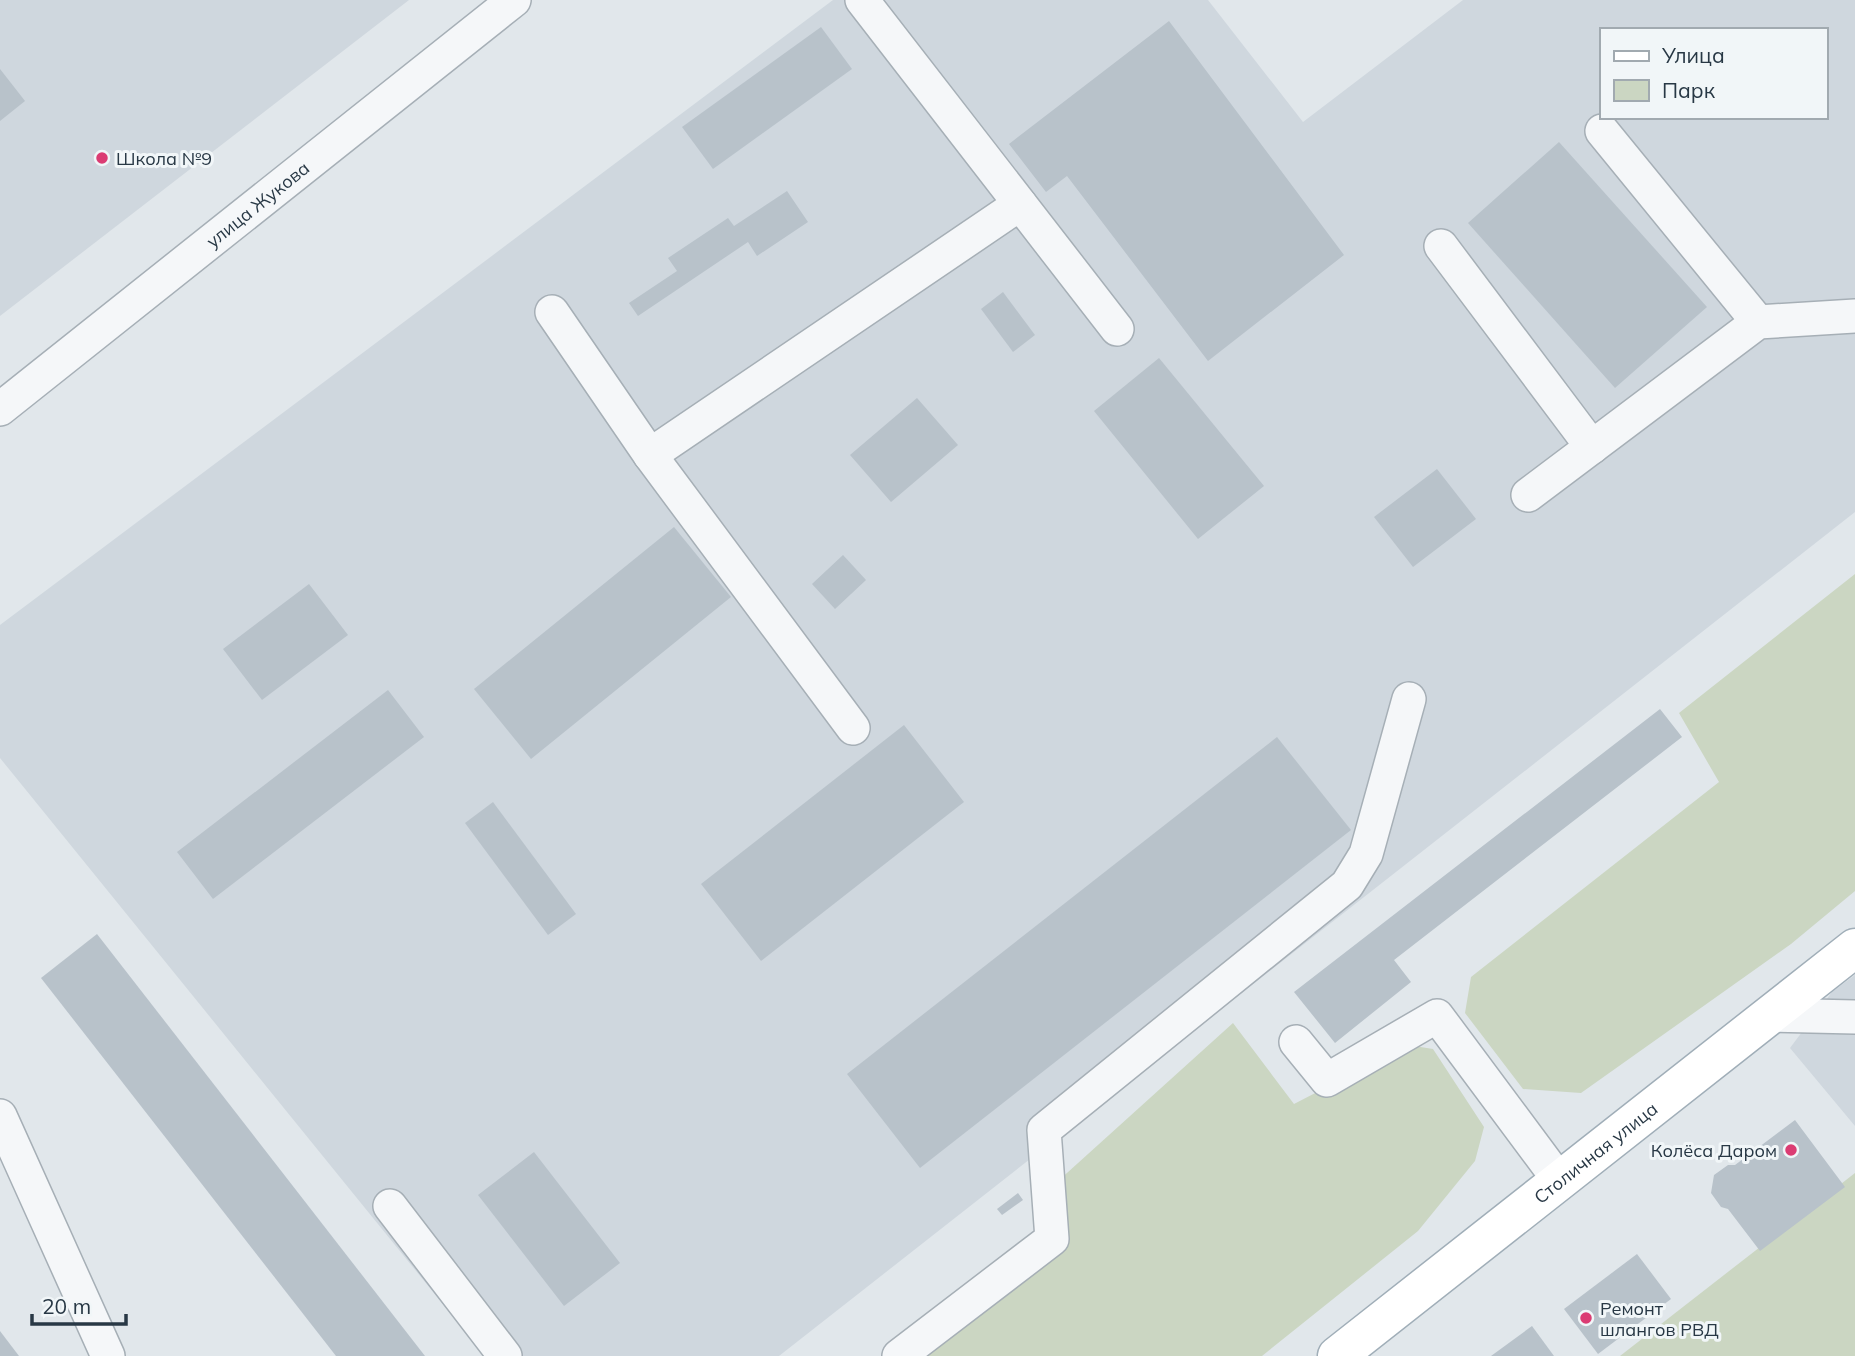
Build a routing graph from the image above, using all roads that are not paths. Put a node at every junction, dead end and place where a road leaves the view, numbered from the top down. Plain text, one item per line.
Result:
1 (514, 0) edge
2 (862, 0) edge
3 (1602, 131) dead end
4 (1020, 204) junction
5 (1441, 246) dead end
6 (552, 312) dead end
7 (1855, 316) edge
8 (1758, 323) junction
9 (1116, 329) dead end
10 (0, 409) edge
11 (1592, 447) junction
12 (650, 455) junction
13 (1528, 495) dead end
14 (1409, 699) dead end
15 (852, 728) dead end
16 (1855, 947) edge
17 (1770, 1015) junction
18 (1855, 1017) edge
19 (1296, 1042) dead end
20 (0, 1116) edge
21 (1559, 1180) junction
22 (390, 1206) dead end
23 (108, 1356) edge
24 (505, 1356) edge
25 (900, 1356) edge
26 (1337, 1356) edge

1 - 10 street, улица Жукова
2 - 4 street
3 - 8 street
4 - 9 street
4 - 12 street
5 - 11 street
6 - 12 street
7 - 8 street
8 - 11 street
11 - 13 street
12 - 15 street
14 - 25 street
16 - 17 main road, Столичная улица
17 - 18 street
17 - 21 main road, Столичная улица
19 - 21 street
20 - 23 street
21 - 26 main road, Столичная улица
22 - 24 street

